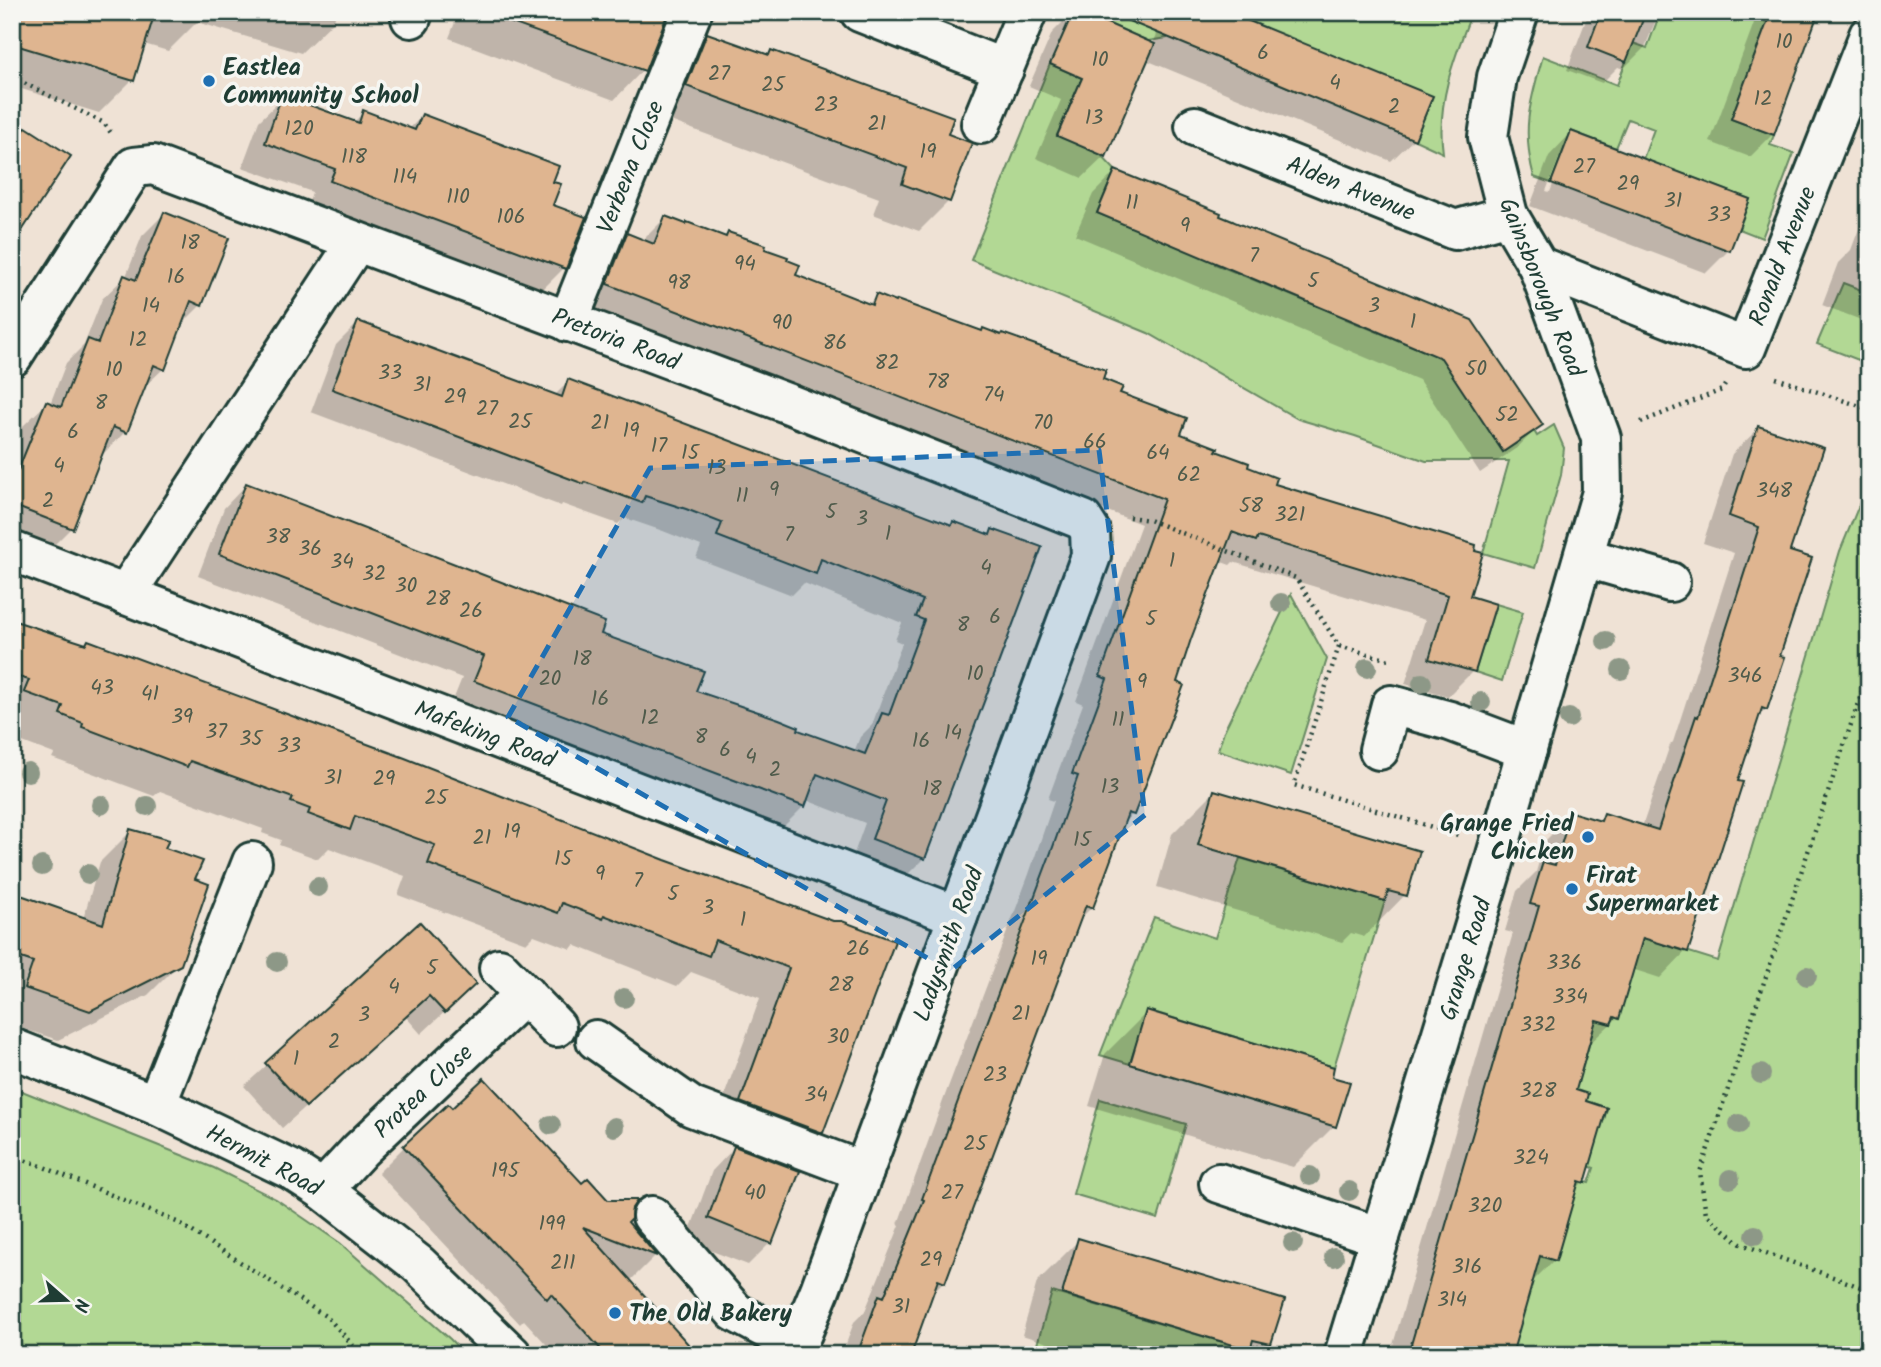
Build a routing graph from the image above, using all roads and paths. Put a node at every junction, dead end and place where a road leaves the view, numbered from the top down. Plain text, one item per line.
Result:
1 (692, 12) edge
2 (860, 12) edge
3 (1027, 12) edge
4 (1519, 12) edge
5 (1869, 35) edge
6 (1004, 69) junction
7 (12, 77) edge
8 (981, 124) dead end
9 (1195, 126) dead end
10 (134, 167) junction
11 (1508, 215) junction
12 (356, 243) junction
13 (1538, 266) junction
14 (568, 322) junction
15 (12, 357) edge
16 (1765, 374) dead end
17 (1727, 382) dead end
18 (1869, 408) edge
19 (1601, 438) junction
20 (1127, 516) dead end
21 (1090, 531) joint
22 (12, 551) edge
23 (1584, 557) junction
24 (1670, 582) dead end
25 (125, 595) junction
26 (1389, 660) dead end
27 (1869, 671) edge
28 (1379, 750) dead end
29 (1527, 750) junction
30 (252, 862) dead end
31 (958, 916) junction
32 (556, 1027) dead end
33 (596, 1040) dead end
34 (12, 1048) edge
35 (156, 1105) junction
36 (12, 1157) edge
37 (864, 1172) junction
38 (1219, 1183) dead end
39 (323, 1190) junction
40 (652, 1216) dead end
41 (1380, 1237) junction
42 (1869, 1290) edge
43 (795, 1350) edge
44 (362, 1355) edge
45 (512, 1355) edge
46 (1344, 1355) edge

1 - 14 street, Verbena Close
2 - 6 street
3 - 6 street
4 - 11 street, Gainsborough Road
5 - 13 street, Ronald Avenue
6 - 8 street
7 - 10 path
9 - 11 street, Alden Avenue
10 - 12 street, Pretoria Road
10 - 15 street
11 - 13 street, Gainsborough Road
12 - 14 street, Pretoria Road
12 - 25 street
13 - 19 street, Gainsborough Road
14 - 21 street, Pretoria Road
16 - 18 path
17 - 19 path
19 - 23 street, Grange Road
20 - 26 path
21 - 31 street, Ladysmith Road
22 - 25 street, Mafeking Road
23 - 24 street
23 - 29 street, Grange Road
25 - 31 street, Mafeking Road
27 - 42 path
28 - 29 street
29 - 41 street, Grange Road
30 - 35 street
31 - 37 street, Ladysmith Road
32 - 39 street, Protea Close
33 - 37 street
34 - 35 street, Hermit Road
35 - 39 street, Hermit Road
36 - 44 path
37 - 43 street, Ladysmith Road
38 - 41 street
39 - 45 street, Hermit Road
40 - 43 street
41 - 46 street, Grange Road

